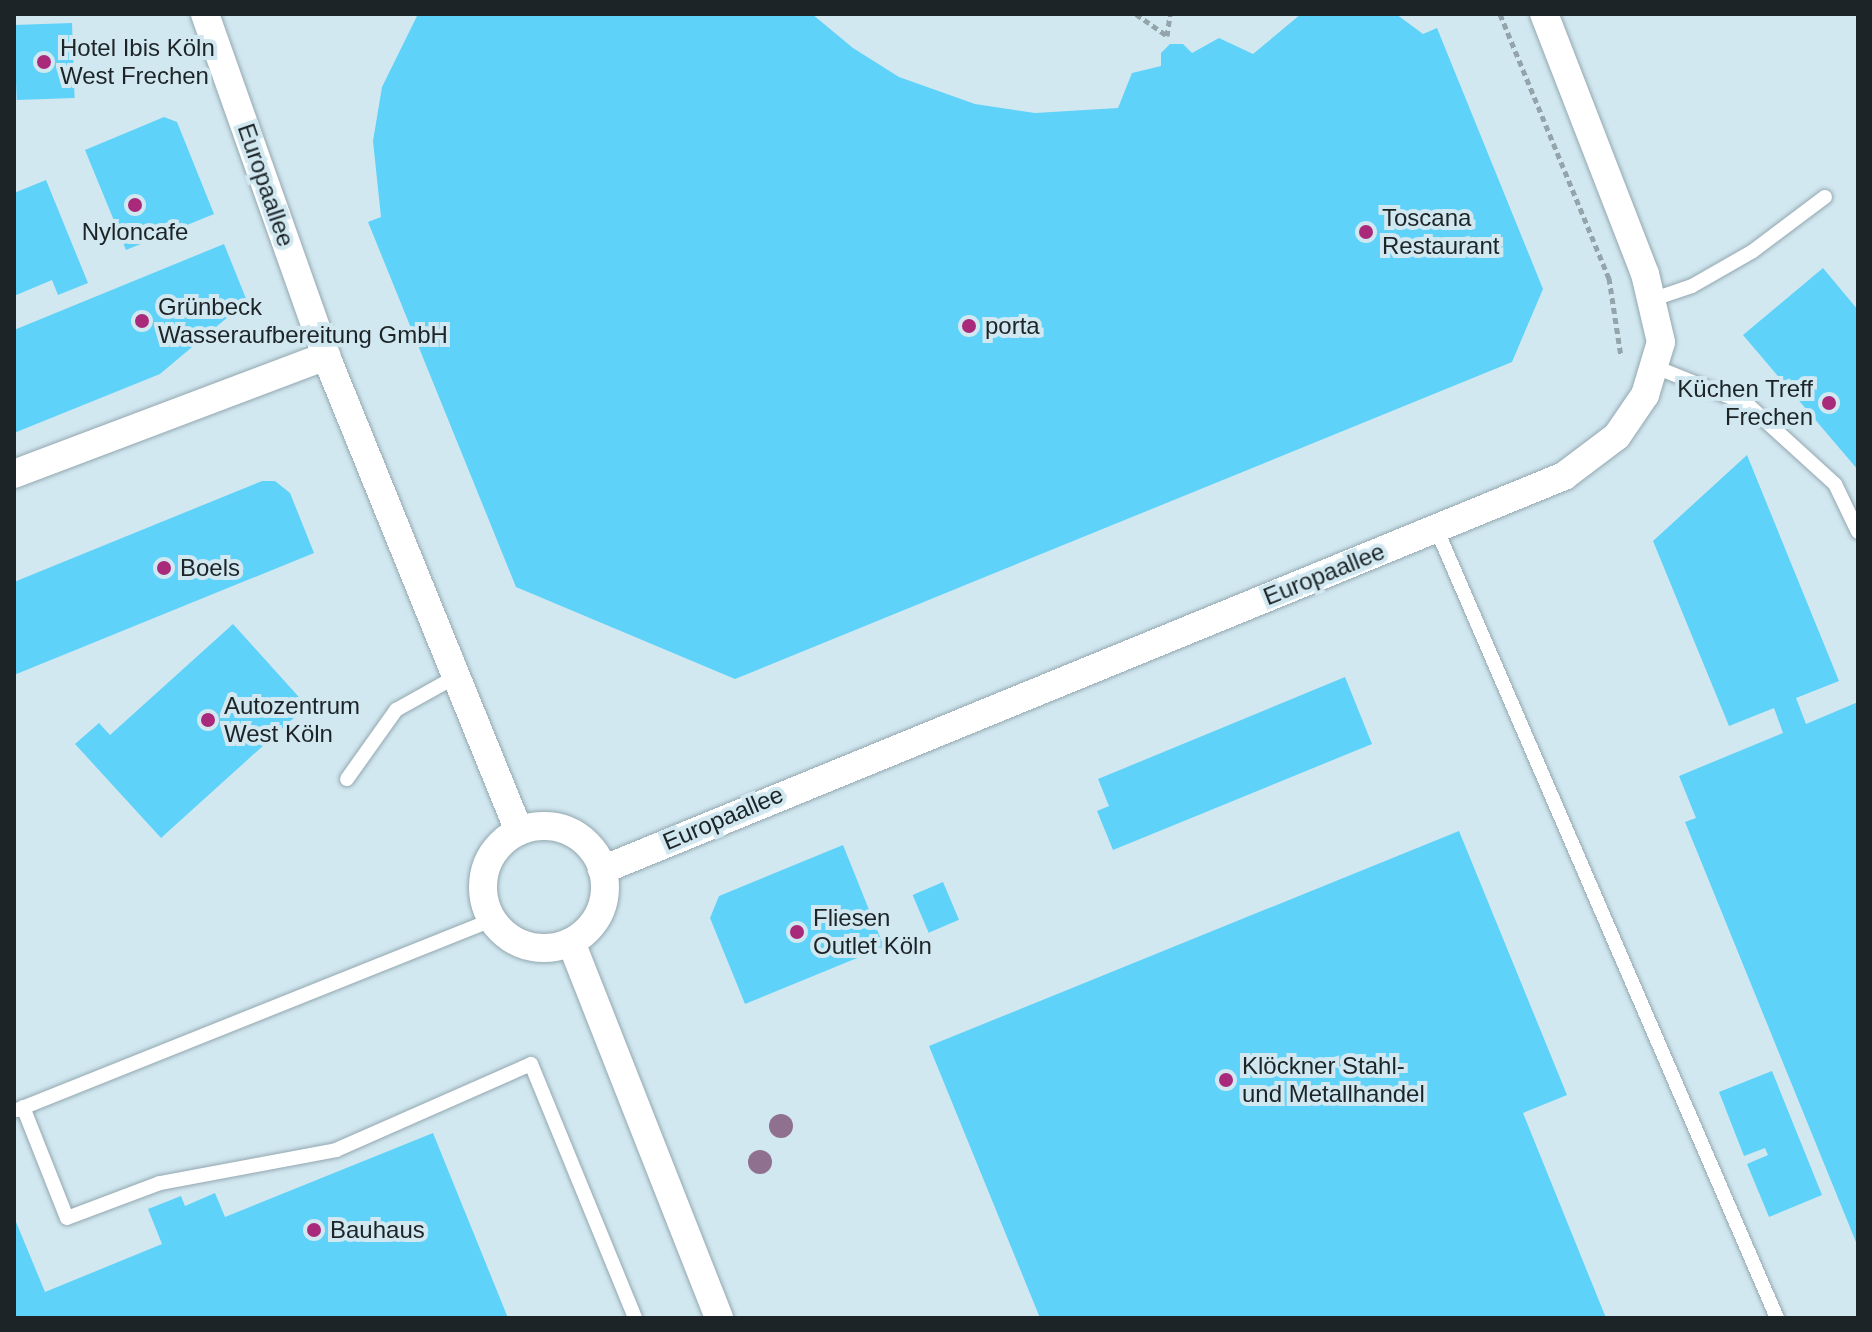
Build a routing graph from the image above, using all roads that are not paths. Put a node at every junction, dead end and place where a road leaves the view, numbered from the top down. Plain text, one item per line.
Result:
1 (205, 14) edge
2 (1544, 14) edge
3 (1825, 197) dead end
4 (1651, 300) junction
5 (326, 356) junction
6 (1653, 366) junction
7 (14, 474) edge
8 (1436, 528) junction
9 (1858, 532) edge
10 (459, 675) junction
11 (347, 779) dead end
12 (519, 831) junction
13 (602, 870) junction
14 (492, 920) junction
15 (571, 942) junction
16 (18, 1109) edge
17 (635, 1318) edge
18 (719, 1318) edge
19 (1777, 1318) edge

1 - 5 street, Europaallee
2 - 4 street, Europaallee
3 - 4 lane
4 - 6 street, Europaallee
5 - 7 street
5 - 10 street, Europaallee
6 - 8 street, Europaallee
6 - 9 lane
8 - 13 street, Europaallee
8 - 19 lane
10 - 11 lane
10 - 12 street, Europaallee
12 - 13 street
12 - 14 street
13 - 15 street
14 - 15 street
14 - 16 lane
15 - 18 street
16 - 17 lane

